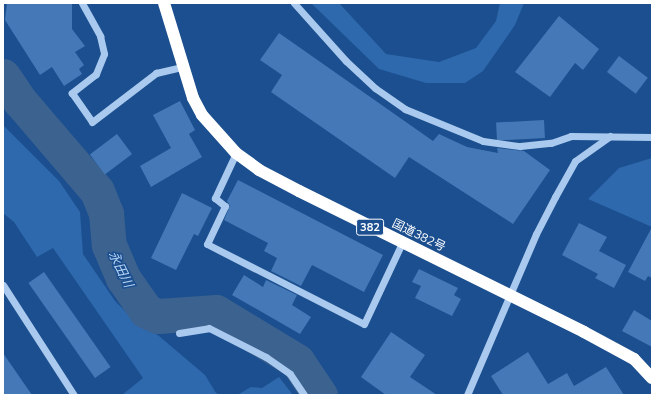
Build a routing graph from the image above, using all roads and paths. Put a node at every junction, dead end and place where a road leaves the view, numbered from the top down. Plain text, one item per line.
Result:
1 (82, 3) edge
2 (164, 3) edge
3 (294, 3) edge
4 (183, 67) junction
5 (610, 136) junction
6 (652, 137) edge
7 (236, 153) junction
8 (402, 243) junction
9 (3, 285) edge
10 (510, 293) junction
11 (179, 333) dead end
12 (651, 372) edge
13 (74, 395) edge
14 (304, 395) edge
15 (467, 395) edge

1 - 4 street
2 - 4 highway, 国道382号 / 382
3 - 5 street
4 - 7 highway, 国道382号 / 382
5 - 6 street
5 - 10 street
7 - 8 highway, 国道382号 / 382
7 - 8 street
8 - 10 highway, 国道382号 / 382
9 - 13 street
10 - 12 highway, 国道382号 / 382
10 - 15 street
11 - 14 street

